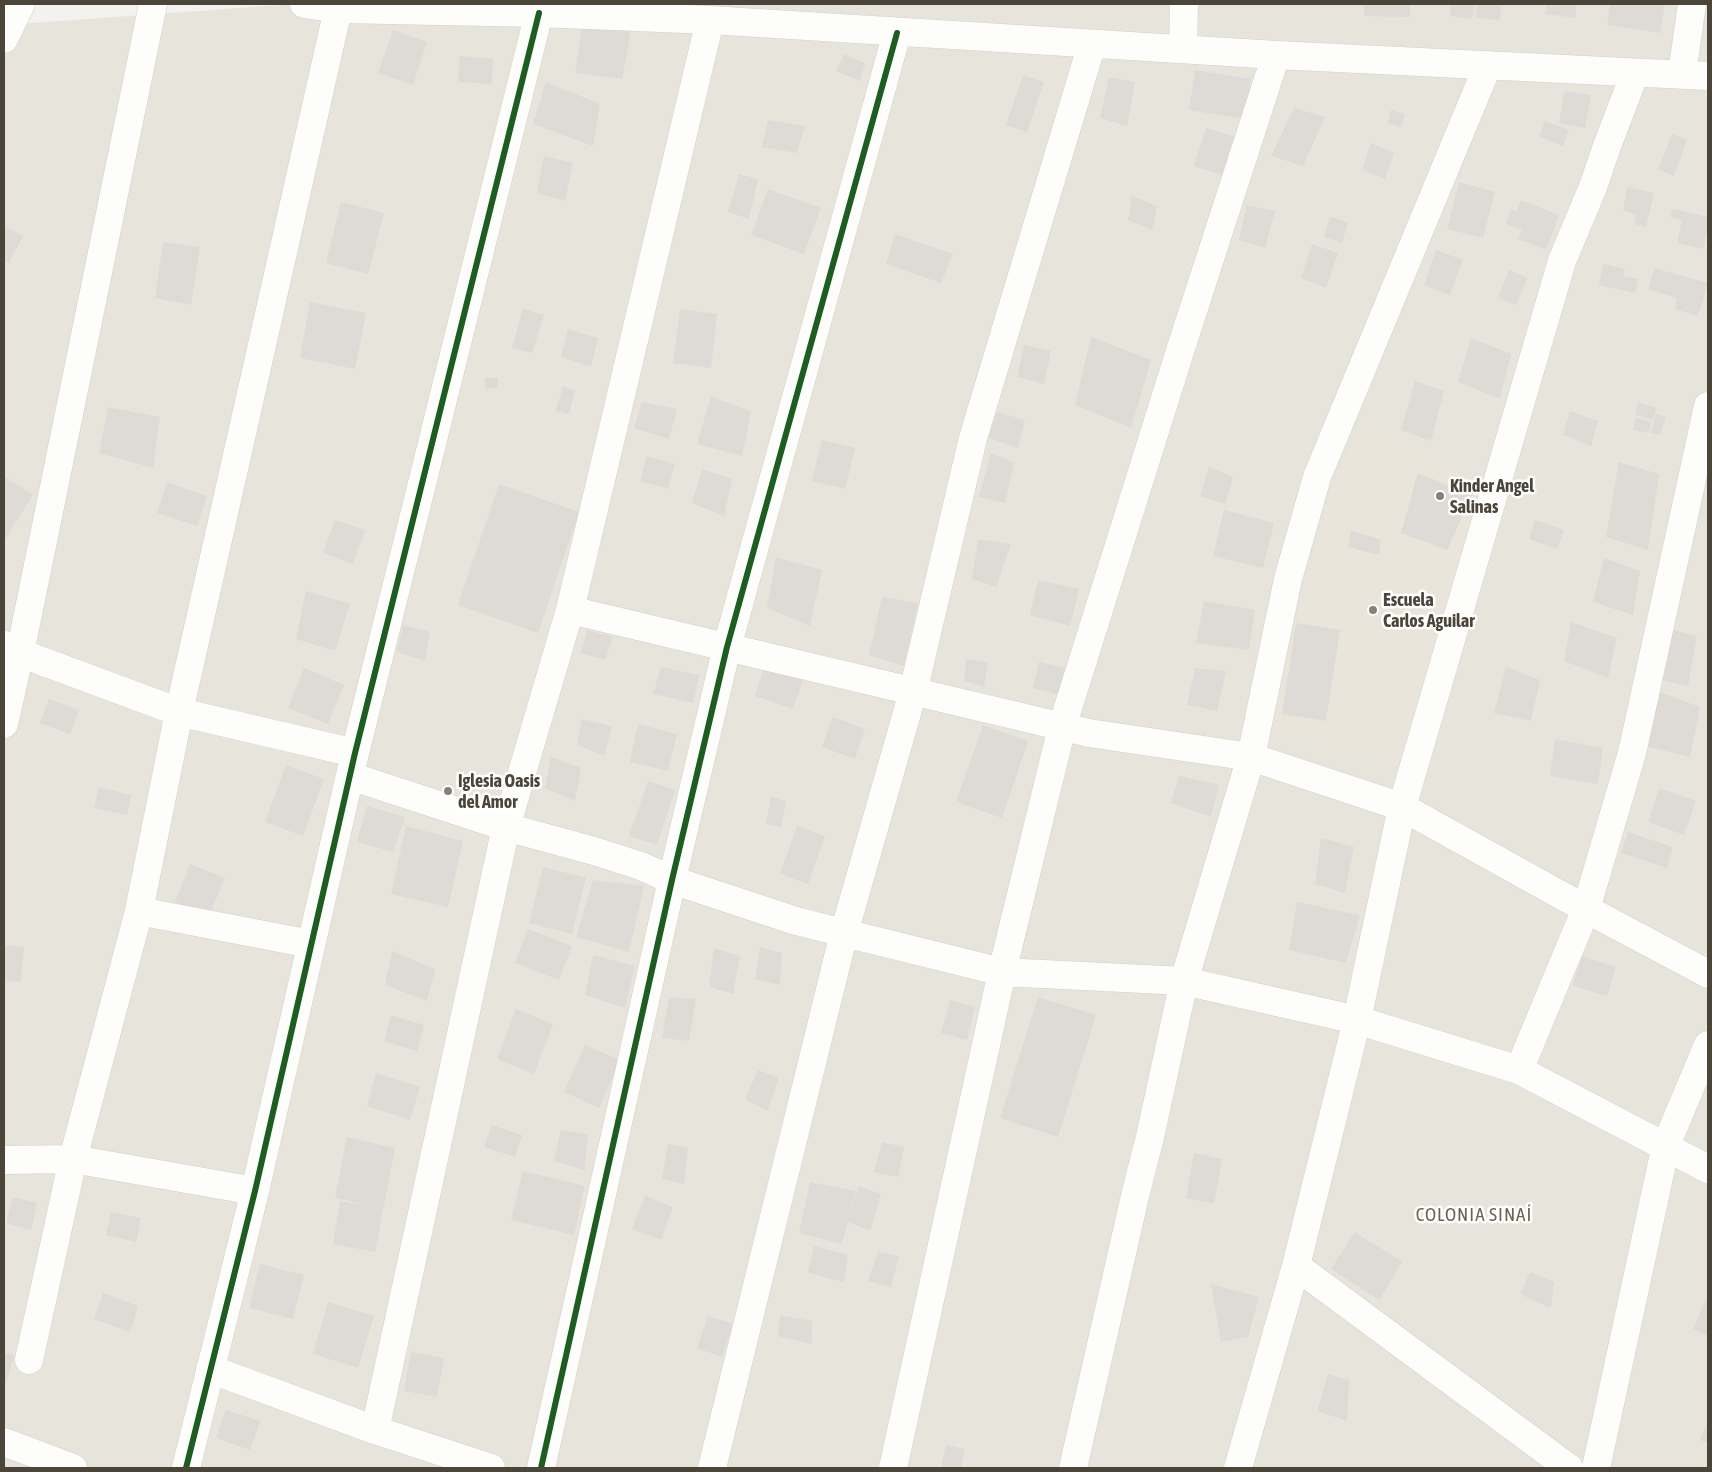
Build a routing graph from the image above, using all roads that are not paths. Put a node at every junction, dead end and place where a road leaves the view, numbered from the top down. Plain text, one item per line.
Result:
1 (21, 4) edge
2 (153, 4) edge
3 (304, 4) edge
4 (1184, 4) edge
5 (1692, 4) edge
6 (338, 9) junction
7 (539, 14) junction
8 (710, 20) junction
9 (897, 33) junction
10 (4, 39) edge
11 (1092, 44) junction
12 (1183, 49) junction
13 (1276, 56) junction
14 (1488, 66) junction
15 (1635, 73) junction
16 (1682, 74) junction
17 (1708, 76) edge
18 (1708, 406) edge
19 (570, 610) junction
20 (727, 648) junction
21 (12, 649) edge
22 (913, 692) junction
23 (179, 712) junction
24 (4, 724) edge
25 (1062, 727) junction
26 (1251, 758) junction
27 (353, 764) junction
28 (1402, 807) junction
29 (506, 826) junction
30 (672, 880) junction
31 (1586, 909) junction
32 (139, 911) junction
33 (844, 933) junction
34 (311, 944) junction
35 (1002, 972) junction
36 (1708, 974) edge
37 (1184, 981) junction
38 (1357, 1020) junction
39 (1708, 1045) edge
40 (1519, 1070) junction
41 (1666, 1145) junction
42 (73, 1159) junction
43 (4, 1160) edge
44 (1708, 1168) edge
45 (255, 1191) junction
46 (1296, 1266) junction
47 (29, 1360) dead end
48 (210, 1369) junction
49 (375, 1430) junction
50 (4, 1442) edge
51 (73, 1468) edge
52 (186, 1468) edge
53 (490, 1468) edge
54 (541, 1468) edge
55 (712, 1468) edge
56 (893, 1468) edge
57 (1073, 1468) edge
58 (1238, 1468) edge
59 (1569, 1468) edge
60 (1596, 1468) edge

1 - 10 street
2 - 21 street
3 - 6 street
4 - 12 street
5 - 16 street
6 - 7 street
6 - 23 street
7 - 8 street
7 - 27 street
8 - 9 street
8 - 19 street
9 - 11 street
9 - 20 street
11 - 12 street
11 - 22 street
12 - 13 street
13 - 14 street
13 - 25 street
14 - 15 street
14 - 26 street
15 - 16 street
15 - 28 street
16 - 17 street
18 - 31 street
19 - 20 street
19 - 29 street
20 - 22 street
20 - 30 street
21 - 23 street
21 - 24 street
22 - 25 street
22 - 33 street
23 - 27 street
23 - 32 street
25 - 26 street
25 - 35 street
26 - 28 street
26 - 37 street
27 - 29 street
27 - 34 street
28 - 31 street
28 - 38 street
29 - 30 street
29 - 49 street
30 - 33 street
30 - 54 street
31 - 36 street
31 - 40 street
32 - 34 street
32 - 42 street
33 - 35 street
33 - 55 street
34 - 45 street
35 - 37 street
35 - 56 street
37 - 38 street
37 - 57 street
38 - 40 street
38 - 46 street
39 - 41 street
40 - 41 street
41 - 44 street
41 - 60 street
42 - 43 street
42 - 45 street
42 - 47 street
45 - 48 street
46 - 58 street
46 - 59 street
48 - 49 street
48 - 52 street
49 - 53 street
50 - 51 street

